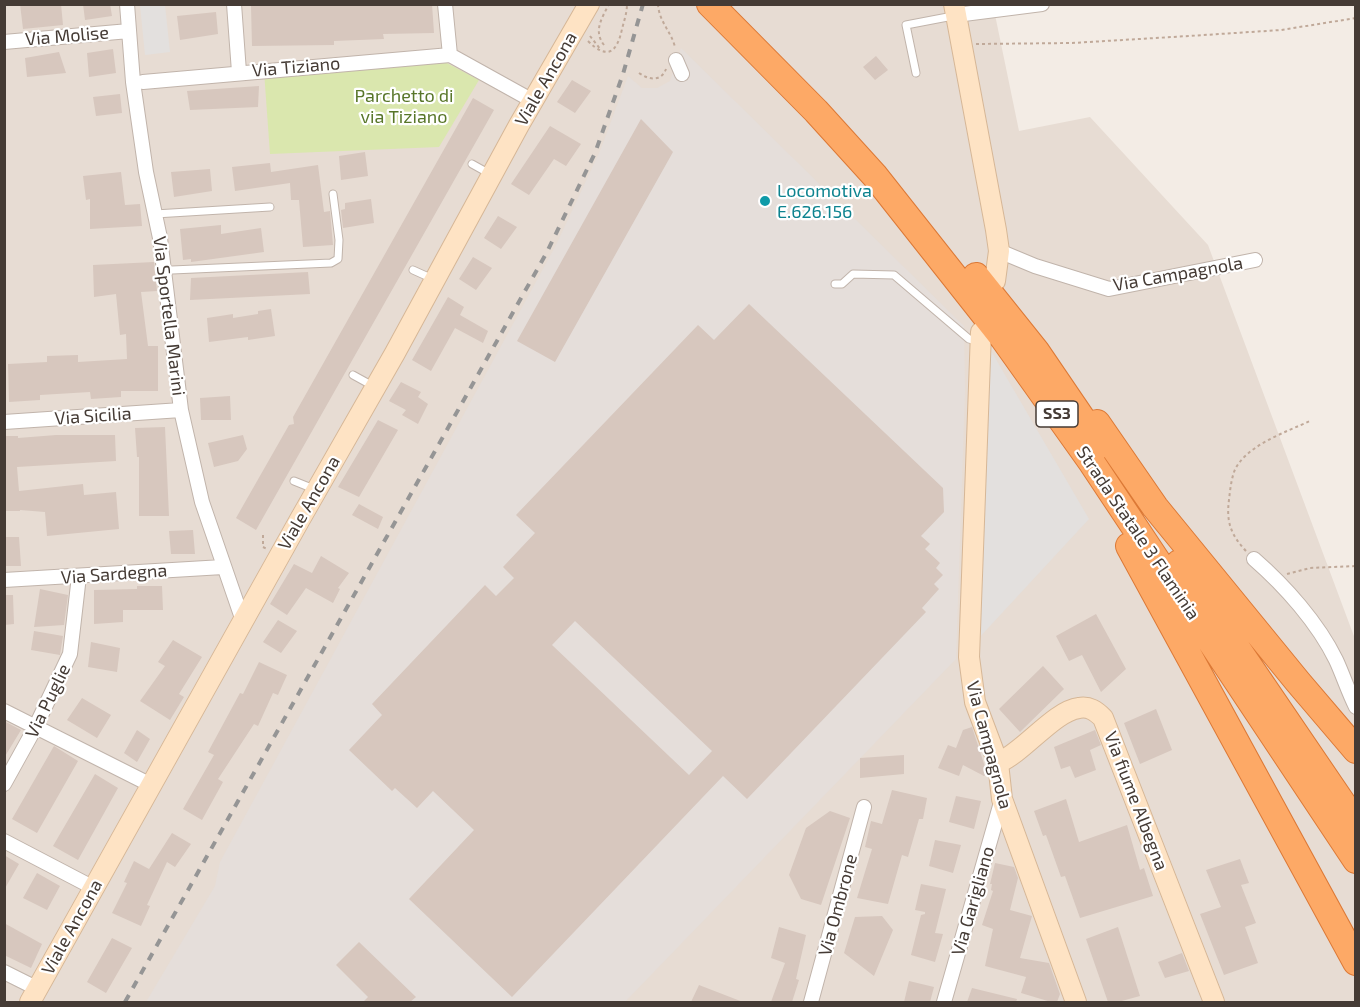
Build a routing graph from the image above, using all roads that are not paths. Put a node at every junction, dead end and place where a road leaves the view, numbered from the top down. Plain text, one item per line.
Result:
1 (127, 4) edge
2 (234, 4) edge
3 (446, 4) edge
4 (589, 4) edge
5 (710, 4) edge
6 (733, 4) edge
7 (1042, 4) edge
8 (955, 10) edge
9 (129, 31) junction
10 (4, 42) edge
11 (450, 55) junction
12 (672, 60) road end
13 (239, 72) junction
14 (916, 73) dead end
15 (682, 74) dead end
16 (143, 82) dead end
17 (534, 101) junction
18 (472, 164) dead end
19 (492, 175) junction
20 (333, 194) dead end
21 (270, 207) dead end
22 (155, 214) junction
23 (999, 251) junction
24 (1255, 260) dead end
25 (172, 270) dead end
26 (413, 270) dead end
27 (435, 280) junction
28 (995, 281) dead end
29 (835, 284) dead end
30 (980, 337) joint
31 (1036, 351) junction
32 (353, 375) dead end
33 (1032, 380) junction
34 (376, 387) junction
35 (181, 410) junction
36 (4, 422) edge
37 (294, 481) dead end
38 (316, 490) junction
39 (1254, 559) road end
40 (223, 567) junction
41 (79, 576) junction
42 (4, 580) edge
43 (243, 621) junction
44 (1356, 707) edge
45 (4, 711) edge
46 (35, 728) junction
47 (1356, 750) edge
48 (998, 764) junction
49 (4, 784) edge
50 (151, 785) junction
51 (1002, 799) junction
52 (864, 807) dead end
53 (1356, 823) edge
54 (4, 841) edge
55 (1356, 860) edge
56 (94, 888) junction
57 (1333, 920) junction
58 (1356, 932) edge
59 (1356, 962) edge
60 (4, 972) edge
61 (34, 996) edge
62 (811, 1002) edge
63 (944, 1002) edge
64 (1076, 1002) edge
65 (1214, 1002) edge

1 - 9 street, Via Sportella Marini
2 - 13 street
3 - 11 street
4 - 17 street, Viale Ancona
5 - 33 highway, Strada Statale 3 Flaminia / SS3
6 - 31 highway, Strada Statale 3 Flaminia / SS3
7 - 8 street
8 - 14 lane
8 - 23 street
9 - 10 street, Via Molise
9 - 22 street, Via Sportella Marini
11 - 13 street, Via Tiziano
11 - 17 street
12 - 15 street
13 - 16 street, Via Tiziano
17 - 19 street, Viale Ancona
18 - 19 lane
19 - 27 street, Viale Ancona
20 - 25 lane
21 - 22 lane
22 - 35 street, Via Sportella Marini
23 - 24 street, Via Campagnola
23 - 28 street
26 - 27 lane
27 - 34 street, Viale Ancona
29 - 30 lane
30 - 48 street, Via Campagnola
31 - 47 highway
31 - 53 highway, Strada Statale 3 Flaminia / SS3
32 - 34 lane
33 - 55 highway, Strada Statale 3 Flaminia / SS3
33 - 57 highway
34 - 38 street, Viale Ancona
35 - 36 street, Via Sicilia
35 - 40 street, Via Sportella Marini
37 - 38 lane
38 - 43 street, Viale Ancona
39 - 44 street
40 - 41 street, Via Sardegna
40 - 43 street, Via Sportella Marini
41 - 42 street, Via Sardegna
41 - 46 street, Via Puglie
43 - 50 street, Viale Ancona
45 - 46 street
46 - 49 street, Via Puglie
46 - 50 street
48 - 51 street, Via Campagnola
48 - 65 street, Via fiume Albegna
50 - 56 street, Viale Ancona
51 - 63 street, Via Garigliano
51 - 64 street, Via Campagnola
52 - 62 street, Via Ombrone
54 - 56 street
56 - 61 street, Viale Ancona
57 - 58 highway
57 - 59 highway
60 - 61 street

